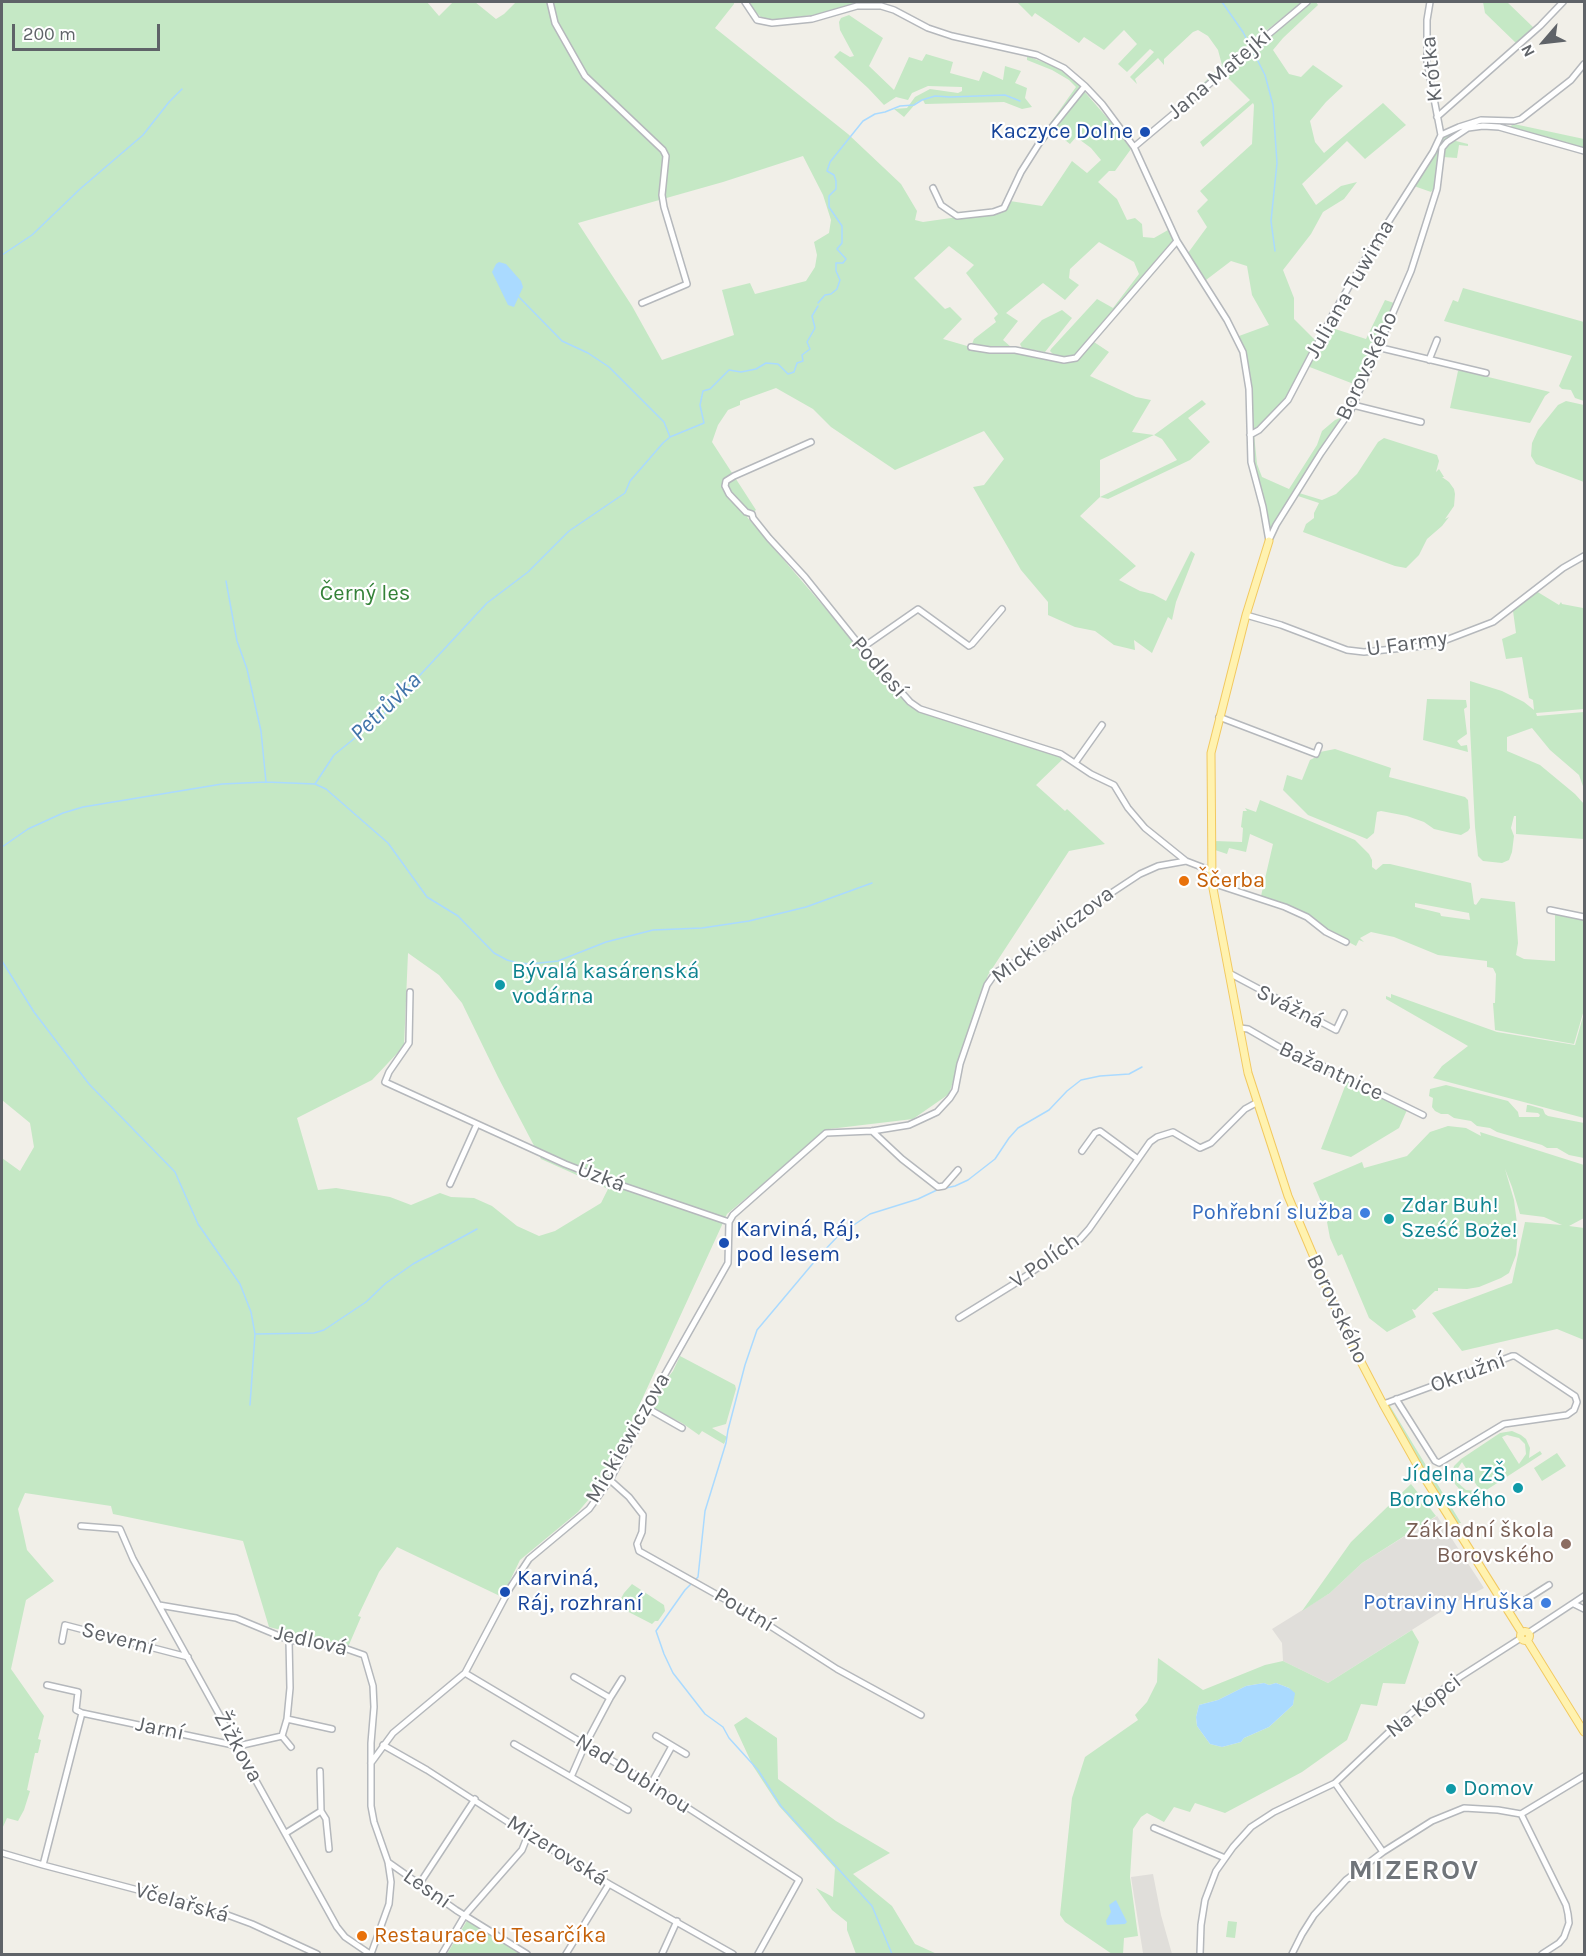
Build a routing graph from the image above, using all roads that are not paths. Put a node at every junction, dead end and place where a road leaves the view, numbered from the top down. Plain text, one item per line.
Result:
1 (550, 2) edge
2 (745, 2) edge
3 (1307, 2) edge
4 (1430, 2) edge
5 (1563, 2) edge
6 (1584, 64) edge
7 (1085, 86) junction
8 (1437, 117) junction
9 (1441, 135) junction
10 (1134, 147) junction
11 (1584, 151) edge
12 (933, 188) dead end
13 (1177, 241) junction
14 (642, 303) dead end
15 (1437, 340) dead end
16 (971, 347) dead end
17 (1377, 347) junction
18 (1429, 360) junction
19 (1486, 374) dead end
20 (1353, 405) junction
21 (1421, 422) dead end
22 (1250, 435) junction
23 (811, 442) dead end
24 (1267, 528) junction
25 (1274, 529) junction
26 (1269, 541) junction
27 (1584, 556) edge
28 (1002, 609) dead end
29 (1246, 615) junction
30 (862, 648) junction
31 (1219, 717) junction
32 (1102, 726) dead end
33 (1319, 746) dead end
34 (1075, 763) junction
35 (1186, 861) junction
36 (1212, 871) junction
37 (1212, 883) junction
38 (1550, 910) dead end
39 (1584, 916) edge
40 (1346, 942) dead end
41 (1229, 973) junction
42 (411, 993) dead end
43 (1344, 1013) dead end
44 (1240, 1029) junction
45 (1256, 1103) junction
46 (1423, 1115) dead end
47 (477, 1124) junction
48 (872, 1131) junction
49 (1082, 1151) dead end
50 (1138, 1159) junction
51 (958, 1170) dead end
52 (450, 1184) dead end
53 (729, 1222) junction
54 (958, 1318) dead end
55 (1396, 1399) junction
56 (1383, 1404) junction
57 (647, 1408) junction
58 (682, 1428) dead end
59 (610, 1480) junction
60 (81, 1526) dead end
61 (1549, 1585) dead end
62 (1584, 1596) edge
63 (1574, 1604) junction
64 (159, 1605) junction
65 (1584, 1609) edge
66 (1508, 1611) junction
67 (1524, 1636) junction
68 (289, 1640) junction
69 (62, 1641) dead end
70 (188, 1657) junction
71 (465, 1673) junction
72 (574, 1677) dead end
73 (622, 1679) dead end
74 (48, 1685) dead end
75 (610, 1698) junction
76 (82, 1713) junction
77 (921, 1716) dead end
78 (286, 1719) junction
79 (332, 1729) dead end
80 (1584, 1732) edge
81 (282, 1736) junction
82 (656, 1736) dead end
83 (514, 1744) dead end
84 (383, 1745) junction
85 (585, 1745) junction
86 (238, 1746) junction
87 (672, 1746) junction
88 (291, 1747) dead end
89 (686, 1754) dead end
90 (371, 1763) junction
91 (320, 1771) dead end
92 (1584, 1776) edge
93 (571, 1777) junction
94 (1335, 1783) junction
95 (651, 1784) junction
96 (475, 1799) junction
97 (628, 1810) dead end
98 (321, 1811) junction
99 (1521, 1814) junction
100 (1154, 1828) dead end
101 (286, 1833) junction
102 (528, 1835) junction
103 (329, 1849) dead end
104 (1383, 1852) junction
105 (2, 1853) edge
106 (1224, 1858) junction
107 (388, 1862) junction
108 (43, 1864) junction
109 (420, 1883) junction
110 (609, 1884) junction
111 (465, 1915) junction
112 (677, 1921) junction
113 (317, 1954) edge
114 (371, 1954) edge
115 (442, 1954) edge
116 (527, 1954) edge
117 (566, 1954) edge
118 (662, 1954) edge
119 (733, 1954) edge
120 (758, 1954) edge
121 (1200, 1954) edge
122 (1292, 1954) edge
123 (1542, 1954) edge

1 - 14 street
2 - 7 street
3 - 10 street, Jana Matejki
4 - 8 street, Krótka
5 - 8 street
6 - 9 street
7 - 10 street
7 - 12 street
8 - 9 street, Krótka
9 - 22 street, Juliana Tuwima
10 - 13 street
11 - 17 street, Borovského
13 - 16 street
13 - 22 street
15 - 18 street
17 - 18 street
17 - 20 street, Borovského
18 - 19 street
20 - 21 street
20 - 25 street, Borovského
22 - 24 street
23 - 30 street, Podlesí
24 - 25 street
24 - 26 street
25 - 26 street, Borovského
26 - 29 main road, Borovského
27 - 29 street, U Farmy
28 - 30 street
29 - 31 main road, Borovského
30 - 34 street, Podlesí
31 - 33 street
31 - 36 main road, Borovského
32 - 34 street
34 - 35 street, Podlesí
35 - 36 street
35 - 48 street, Mickiewiczova
36 - 37 main road, Borovského
37 - 40 street
37 - 41 main road, Borovského
38 - 39 street
41 - 43 street, Svážná
41 - 44 main road, Borovského
42 - 47 street, Úzká
44 - 45 main road, Borovského
44 - 46 street, Bažantnice
45 - 50 street, V Polích
45 - 56 main road, Borovského
47 - 52 street
47 - 53 street, Úzká
48 - 51 street
48 - 53 street, Mickiewiczova
49 - 50 street
50 - 54 street, V Polích
53 - 57 street, Mickiewiczova
55 - 55 street, Okružní
55 - 56 street, Okružní
56 - 66 main road, Borovského
57 - 58 street
57 - 59 street, Mickiewiczova
59 - 71 street, Mickiewiczova
59 - 77 street, Poutní
60 - 64 street, Žižkova
61 - 66 street
62 - 63 street, Na Kopci
63 - 65 street
63 - 67 street, Na Kopci
64 - 68 street, Jedlová
64 - 70 street, Žižkova
66 - 67 main road, Borovského
67 - 80 main road, Borovského
67 - 94 street, Na Kopci
68 - 78 street
68 - 90 street, Jedlová
69 - 70 street, Severní
70 - 86 street, Žižkova
71 - 84 street, Mickiewiczova
71 - 85 street, Nad Dubinou
72 - 75 street
73 - 75 street
74 - 76 street
75 - 85 street
76 - 86 street, Jarní
76 - 108 street
78 - 79 street
78 - 81 street
81 - 86 street
81 - 88 street
82 - 87 street
83 - 93 street
84 - 90 street, Mickiewiczova
84 - 96 street, Mizerovská
85 - 93 street
85 - 95 street, Nad Dubinou
86 - 101 street, Žižkova
87 - 89 street
87 - 95 street
90 - 107 street
91 - 98 street
92 - 99 street
93 - 97 street
94 - 104 street
94 - 106 street, Na Kopci
95 - 120 street, Nad Dubinou
96 - 102 street, Mizerovská
96 - 109 street
98 - 101 street
98 - 103 street
99 - 104 street
99 - 123 street
100 - 106 street
101 - 114 street, Žižkova
102 - 110 street, Mizerovská
102 - 111 street
104 - 122 street
105 - 108 street, Včelařská
106 - 121 street, Na Kopci
107 - 109 street, Lesní
107 - 114 street
108 - 113 street, Včelařská
109 - 111 street, Lesní
110 - 112 street, Mizerovská
110 - 117 street
111 - 115 street
111 - 116 street, Lesní
112 - 118 street
112 - 119 street, Mizerovská

